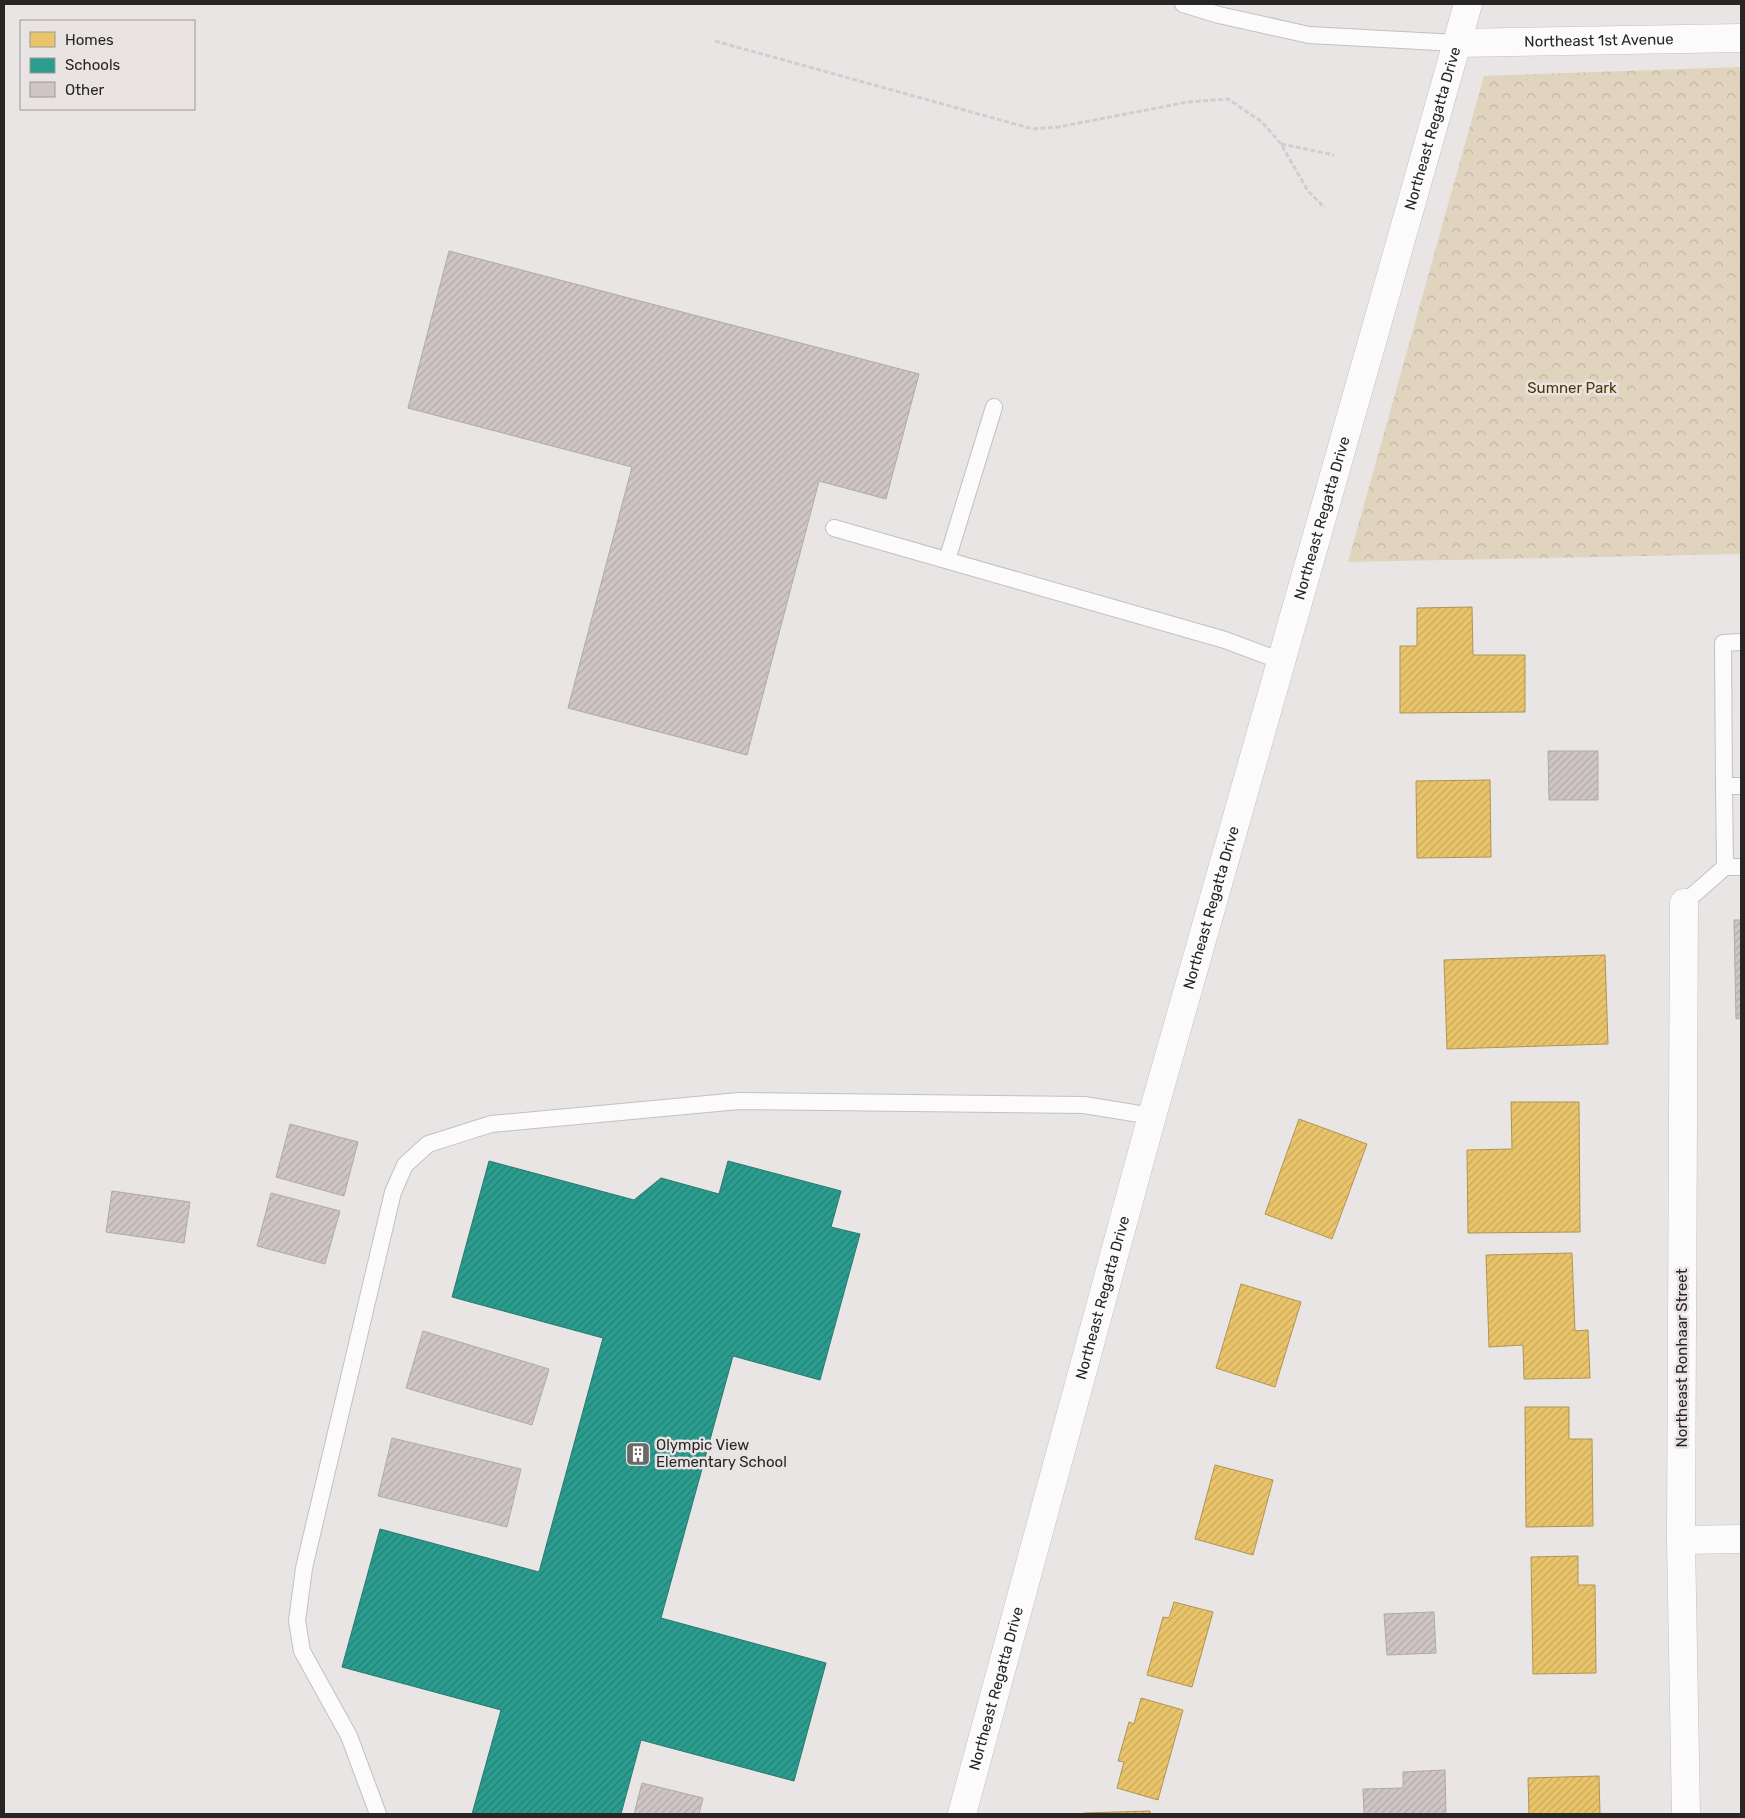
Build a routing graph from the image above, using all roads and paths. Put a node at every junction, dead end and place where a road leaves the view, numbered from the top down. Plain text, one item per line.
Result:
1 (1183, 4) edge
2 (1468, 4) edge
3 (1741, 38) edge
4 (715, 41) dead end
5 (1457, 43) junction
6 (1281, 144) junction
7 (1334, 155) dead end
8 (1325, 208) dead end
9 (994, 407) dead end
10 (834, 528) dead end
11 (947, 560) junction
12 (1741, 642) edge
13 (1281, 661) junction
14 (1724, 786) junction
15 (1741, 786) edge
16 (1733, 867) edge
17 (1684, 903) joint
18 (1152, 1116) junction
19 (1741, 1539) edge
20 (1681, 1540) junction
21 (378, 1814) edge
22 (962, 1814) edge
23 (1686, 1814) edge

1 - 5 lane
2 - 5 main road, Northeast Regatta Drive
3 - 5 main road, Northeast 1st Avenue
4 - 6 path
5 - 13 main road, Northeast Regatta Drive
6 - 7 path
6 - 8 path
9 - 11 lane
10 - 11 lane
11 - 13 lane
12 - 14 lane
13 - 18 main road, Northeast Regatta Drive
14 - 15 lane
14 - 16 lane
16 - 17 lane
17 - 20 main road, Northeast Ronhaar Street
18 - 21 lane
18 - 22 main road, Northeast Regatta Drive
19 - 20 main road
20 - 23 main road, Northeast Ronhaar Street

